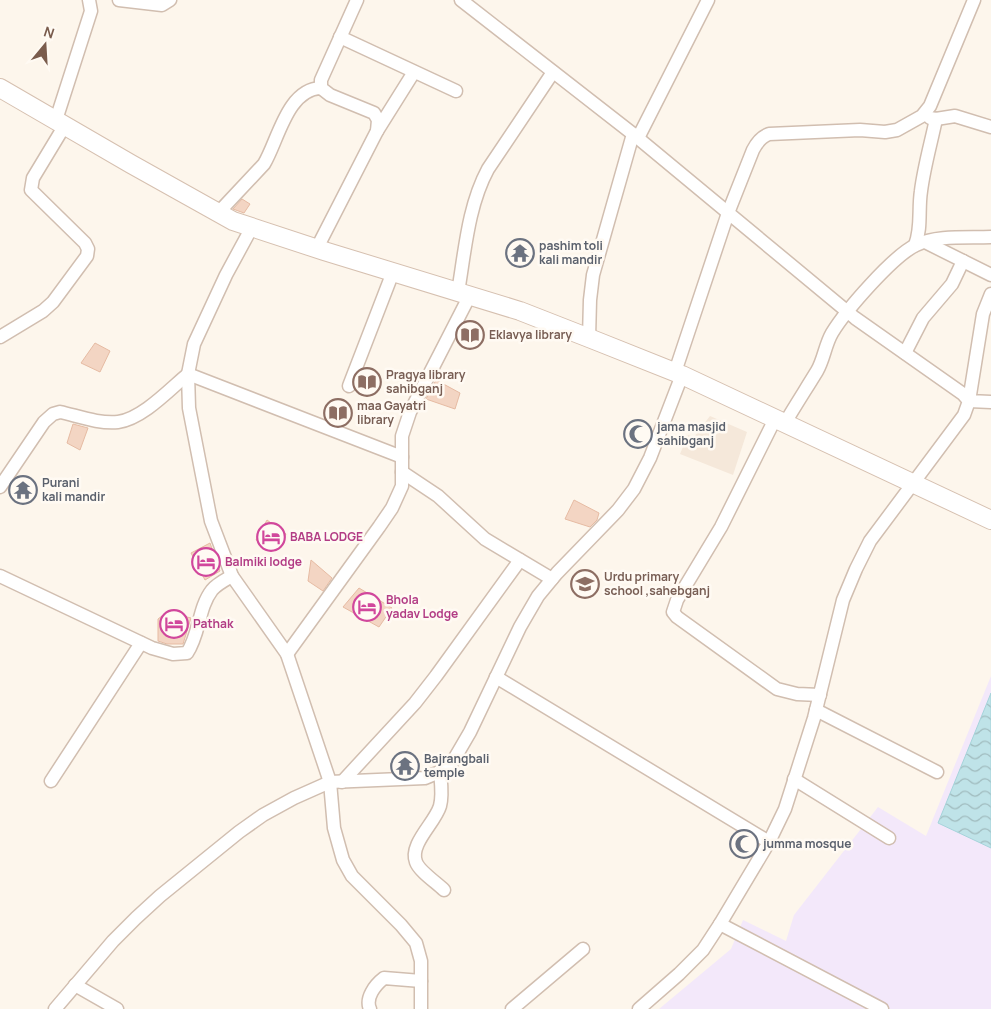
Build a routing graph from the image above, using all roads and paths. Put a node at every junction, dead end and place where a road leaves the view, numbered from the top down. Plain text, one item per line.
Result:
1 (89, 0) edge
2 (119, 0) edge
3 (170, 0) edge
4 (357, 0) edge
5 (461, 0) edge
6 (708, 0) edge
7 (974, 0) edge
8 (340, 37) junction
9 (414, 72) junction
10 (553, 72) junction
11 (321, 88) junction
12 (456, 91) dead end
13 (3, 93) edge
14 (922, 116) junction
15 (936, 119) junction
16 (61, 122) junction
17 (991, 128) edge
18 (377, 131) junction
19 (636, 136) junction
20 (219, 212) junction
21 (728, 213) junction
22 (252, 227) junction
23 (991, 237) edge
24 (920, 243) junction
25 (317, 248) junction
26 (963, 261) junction
27 (394, 272) junction
28 (991, 275) edge
29 (464, 294) junction
30 (991, 294) edge
31 (847, 311) junction
32 (0, 337) edge
33 (589, 338) junction
34 (905, 353) junction
35 (678, 373) junction
36 (188, 374) junction
37 (349, 386) dead end
38 (969, 401) junction
39 (991, 402) edge
40 (780, 421) junction
41 (402, 457) junction
42 (402, 472) junction
43 (913, 484) junction
44 (0, 487) edge
45 (991, 520) edge
46 (520, 560) junction
47 (0, 576) edge
48 (232, 576) junction
49 (552, 579) junction
50 (141, 643) junction
51 (287, 654) junction
52 (496, 677) junction
53 (820, 695) junction
54 (816, 710) junction
55 (440, 771) junction
56 (937, 772) dead end
57 (794, 779) junction
58 (51, 781) dead end
59 (336, 782) junction
60 (888, 838) dead end
61 (770, 842) junction
62 (444, 890) dead end
63 (720, 924) junction
64 (583, 949) dead end
65 (420, 981) junction
66 (75, 985) junction
67 (55, 1009) edge
68 (117, 1009) edge
69 (370, 1009) edge
70 (421, 1009) edge
71 (512, 1009) edge
72 (639, 1009) edge
73 (882, 1009) edge

1 - 16 street
2 - 3 street
4 - 8 street
5 - 10 street
6 - 19 street
7 - 14 street
8 - 9 street
8 - 11 street
9 - 12 street
9 - 18 street
10 - 19 street
10 - 29 street
11 - 18 street
11 - 20 street
13 - 16 main road
14 - 15 street
14 - 21 street
15 - 17 street
15 - 24 street
16 - 20 main road
16 - 32 street
18 - 25 street
19 - 21 street
19 - 33 street
20 - 22 main road
21 - 31 street
21 - 35 street
22 - 25 main road
22 - 36 street
23 - 24 street
24 - 26 street
24 - 31 street
25 - 27 main road
26 - 28 street
26 - 34 street
27 - 29 main road
27 - 37 street
29 - 33 main road
29 - 41 street
30 - 38 street
31 - 34 street
31 - 40 street
33 - 35 main road
34 - 38 street
35 - 40 main road
35 - 49 street
36 - 41 street
36 - 44 street
36 - 48 street
38 - 39 street
38 - 43 street
40 - 43 main road
40 - 53 street
41 - 42 street
42 - 46 street
42 - 51 street
43 - 45 main road
43 - 53 street
46 - 49 street
46 - 59 street
47 - 50 street
48 - 50 street
48 - 51 street
49 - 52 street
50 - 58 street
51 - 59 street
52 - 55 street
52 - 61 street
53 - 54 street
54 - 56 street
54 - 57 street
55 - 59 street
55 - 62 street
57 - 60 street
57 - 61 street
59 - 65 street
59 - 66 street
61 - 63 street
63 - 72 street
63 - 73 street
64 - 71 street
65 - 69 street
65 - 70 street
66 - 67 street
66 - 68 street

